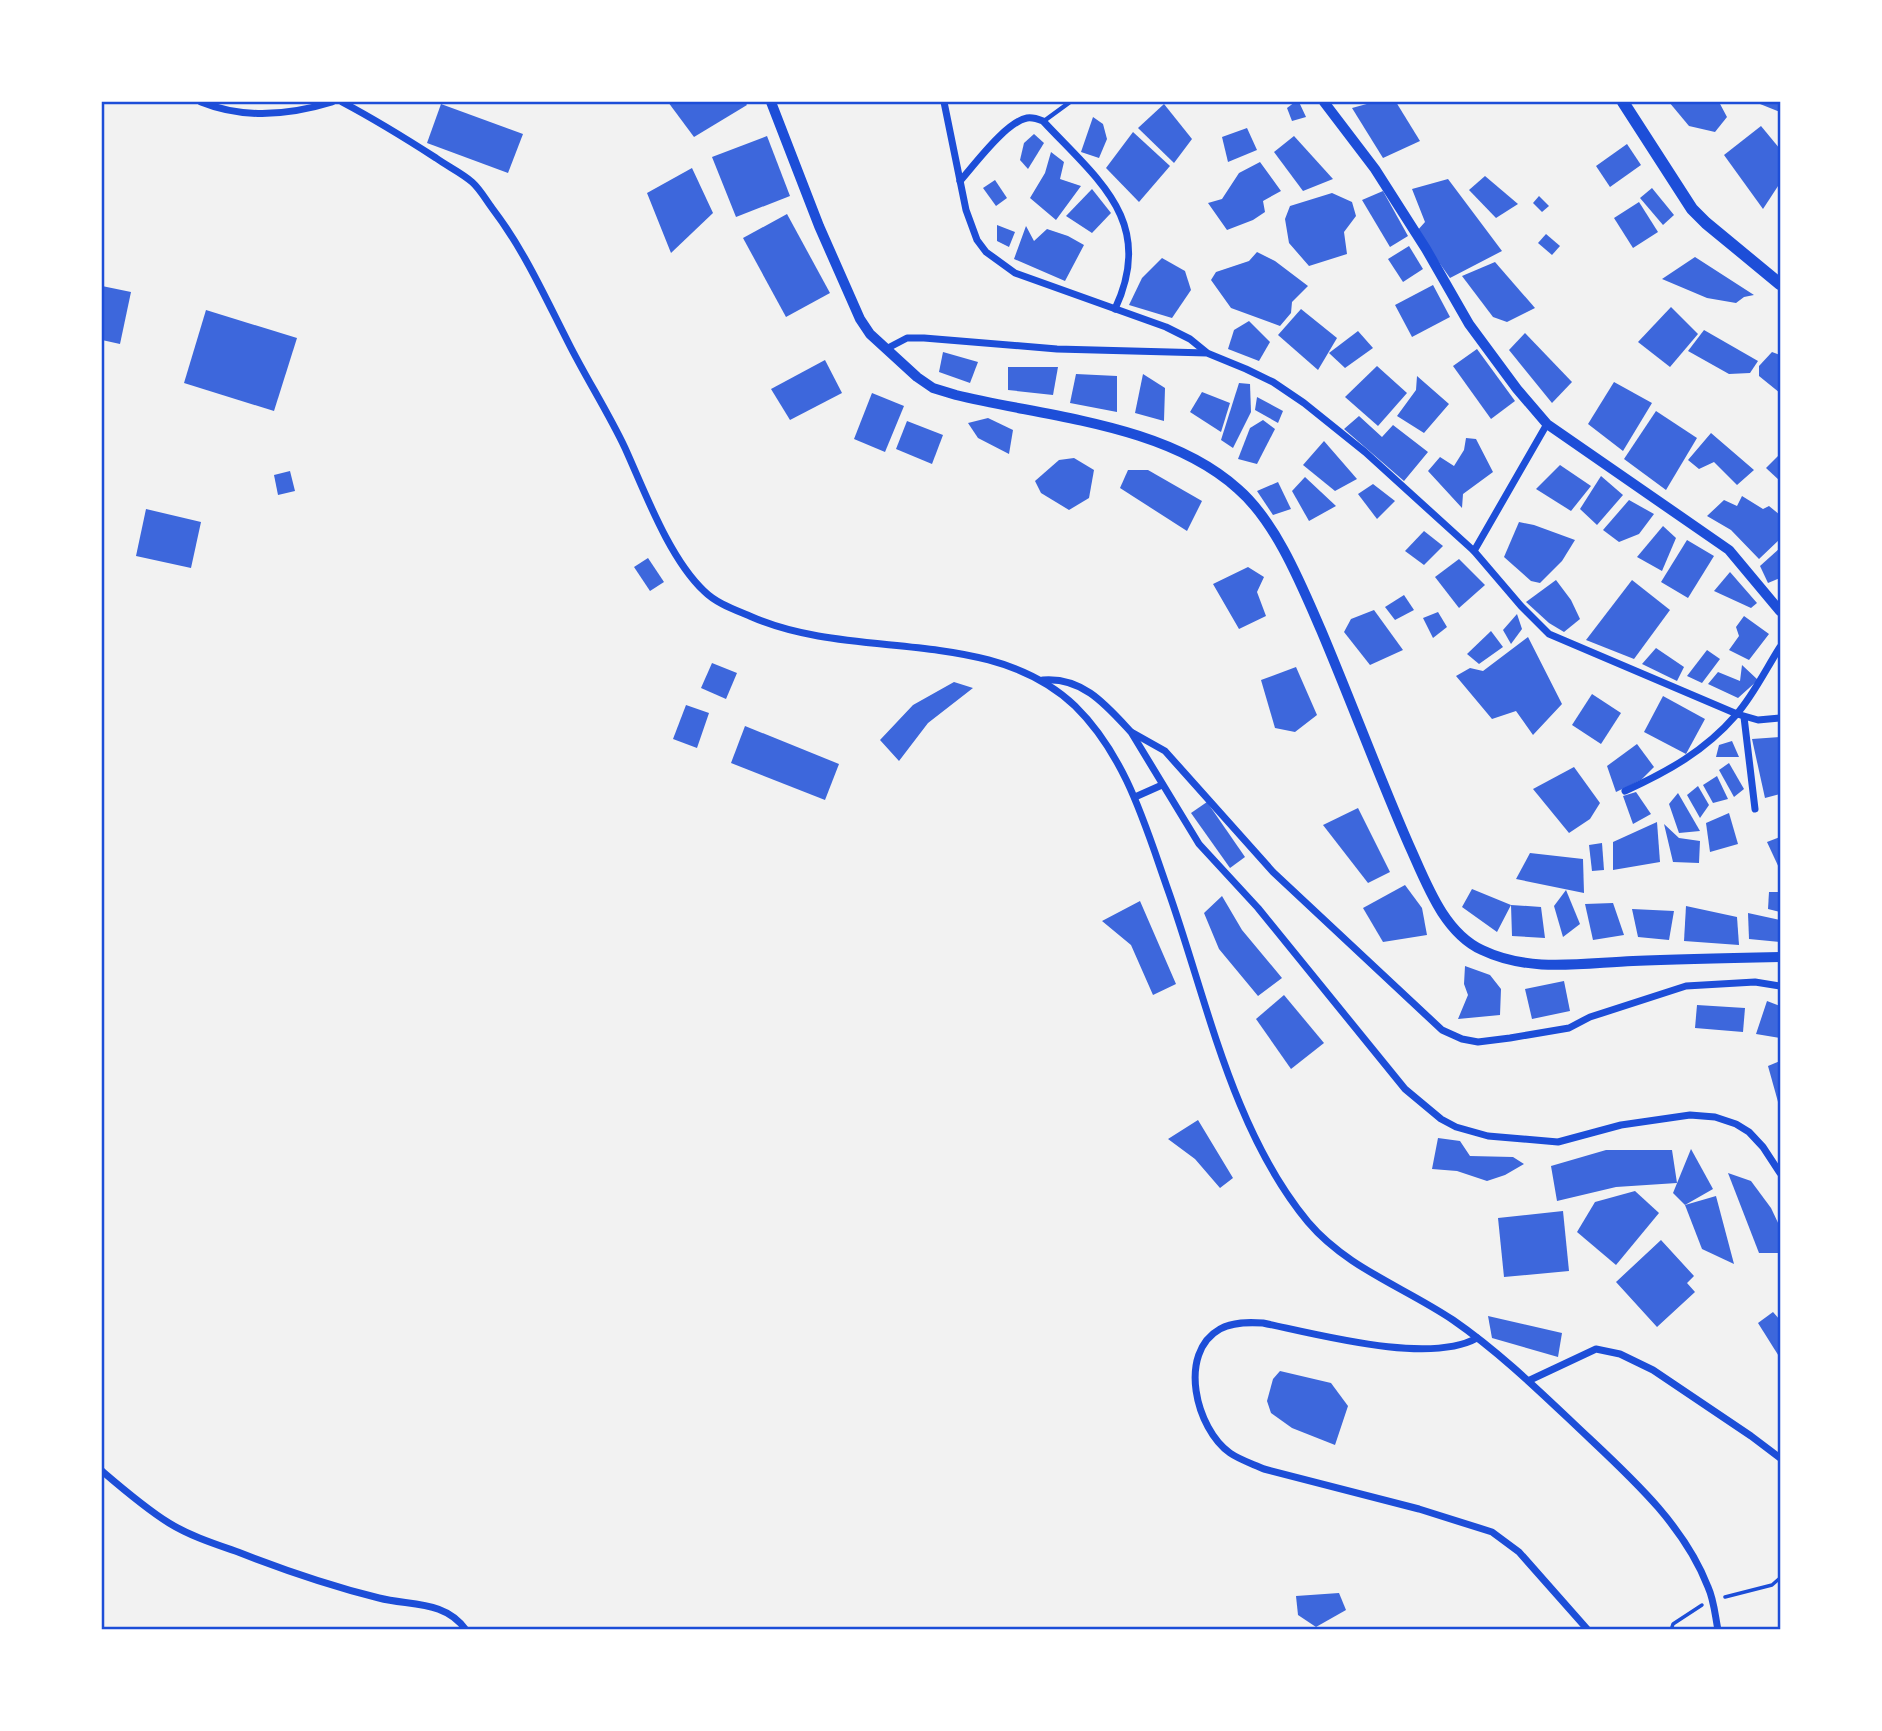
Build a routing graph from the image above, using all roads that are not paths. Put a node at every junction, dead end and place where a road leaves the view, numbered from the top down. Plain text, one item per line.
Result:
1 (201, 102) edge
2 (332, 102) edge
3 (342, 102) edge
4 (771, 102) edge
5 (944, 102) edge
6 (1070, 102) edge
7 (1324, 102) edge
8 (1623, 102) edge
9 (1043, 121) junction
10 (960, 181) junction
11 (1780, 284) edge
12 (1115, 309) junction
13 (886, 349) junction
14 (1207, 353) junction
15 (1547, 424) junction
16 (1474, 551) junction
17 (1780, 611) edge
18 (1780, 648) edge
19 (1042, 680) junction
20 (1741, 716) junction
21 (1780, 718) edge
22 (1131, 732) junction
23 (1162, 785) junction
24 (1625, 791) dead end
25 (1135, 797) junction
26 (1755, 809) dead end
27 (1780, 957) edge
28 (1780, 986) edge
29 (1780, 1173) edge
30 (1477, 1338) junction
31 (1530, 1380) junction
32 (1780, 1458) edge
33 (102, 1471) edge
34 (466, 1629) edge
35 (1588, 1629) edge
36 (1718, 1629) edge

1 - 2 street
3 - 19 street
4 - 13 street
5 - 10 street
6 - 9 lane
7 - 15 street
8 - 11 main road
9 - 10 street
9 - 12 street
10 - 12 street
12 - 14 street
13 - 14 street
13 - 27 street
14 - 16 street
15 - 16 street
15 - 17 street
16 - 20 street
18 - 20 street
19 - 22 street
19 - 25 street
20 - 21 street
20 - 24 street
20 - 26 street
22 - 23 street
22 - 28 street
23 - 25 street
23 - 29 street
25 - 30 street
30 - 31 street
30 - 35 street
31 - 32 street
31 - 36 street
33 - 34 street

